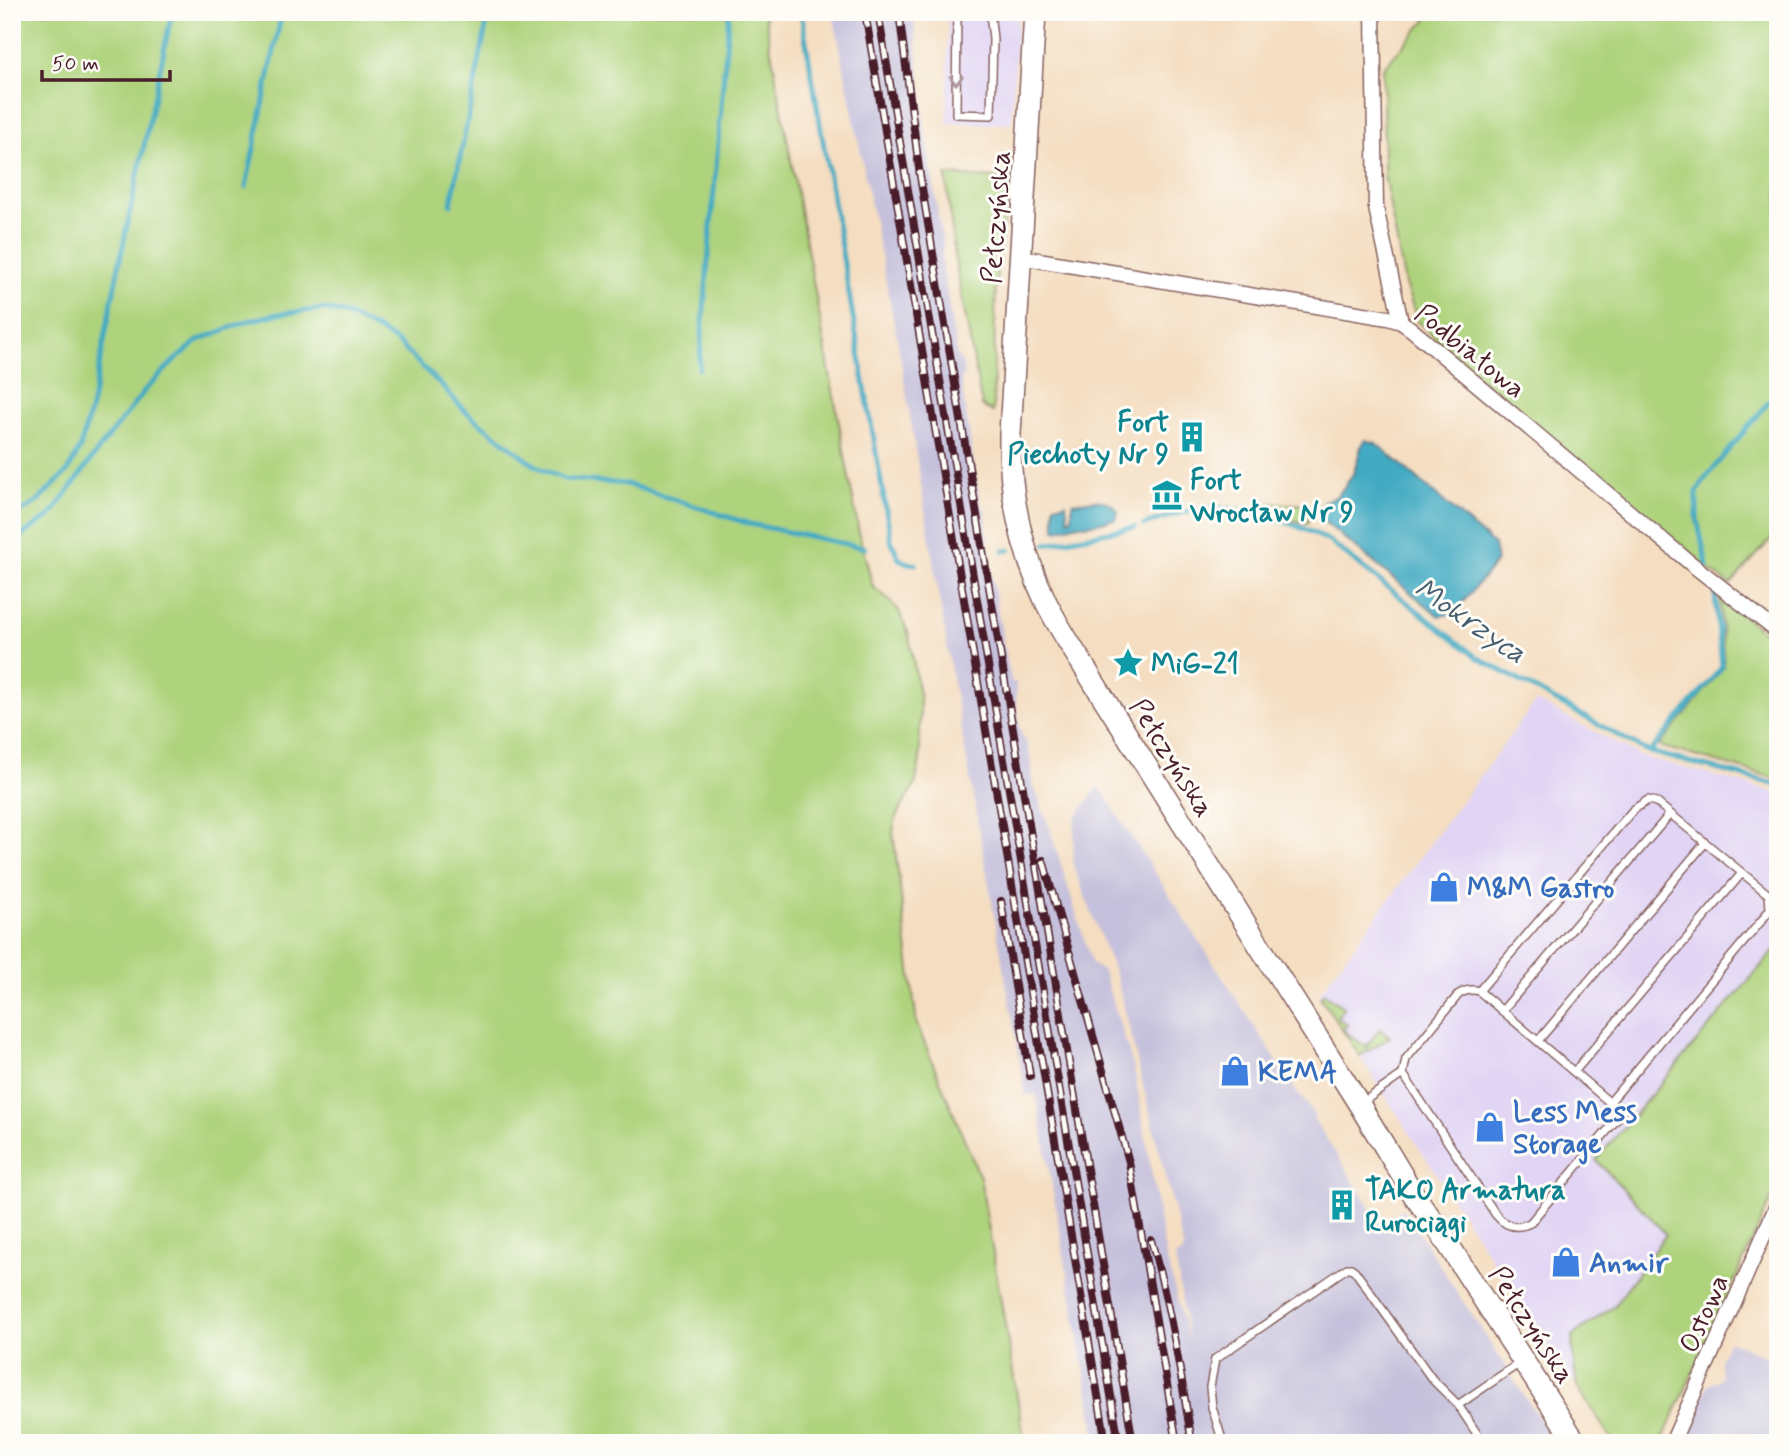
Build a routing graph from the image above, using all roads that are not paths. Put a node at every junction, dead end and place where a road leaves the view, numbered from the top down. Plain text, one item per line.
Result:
1 (957, 12) edge
2 (990, 12) edge
3 (1035, 12) edge
4 (1373, 12) edge
5 (1020, 257) junction
6 (1401, 322) junction
7 (1778, 632) edge
8 (1670, 814) junction
9 (1705, 843) junction
10 (1742, 873) junction
11 (1479, 991) junction
12 (1502, 1011) junction
13 (1538, 1041) junction
14 (1574, 1072) junction
15 (1403, 1074) junction
16 (1610, 1102) junction
17 (1359, 1104) junction
18 (1778, 1203) edge
19 (1523, 1360) junction
20 (1458, 1405) junction
21 (1223, 1443) edge
22 (1483, 1443) edge
23 (1576, 1443) edge
24 (1672, 1443) edge

1 -> 2 lane
3 - 5 main road, Pełczyńska
4 - 6 street
5 - 6 street, Podbiałowa
5 - 17 main road, Pełczyńska
6 - 7 street, Podbiałowa
8 - 9 lane
8 - 11 lane
8 - 12 lane
9 - 10 lane
9 - 13 lane
10 - 14 lane
10 - 16 lane
11 - 12 lane
11 - 15 lane
12 - 13 lane
13 - 14 lane
14 - 16 lane
15 - 16 lane
15 - 17 lane
17 - 19 main road, Pełczyńska
18 - 24 street, Ostowa
19 - 20 lane
19 - 23 main road, Pełczyńska
20 - 21 lane
20 - 22 lane

